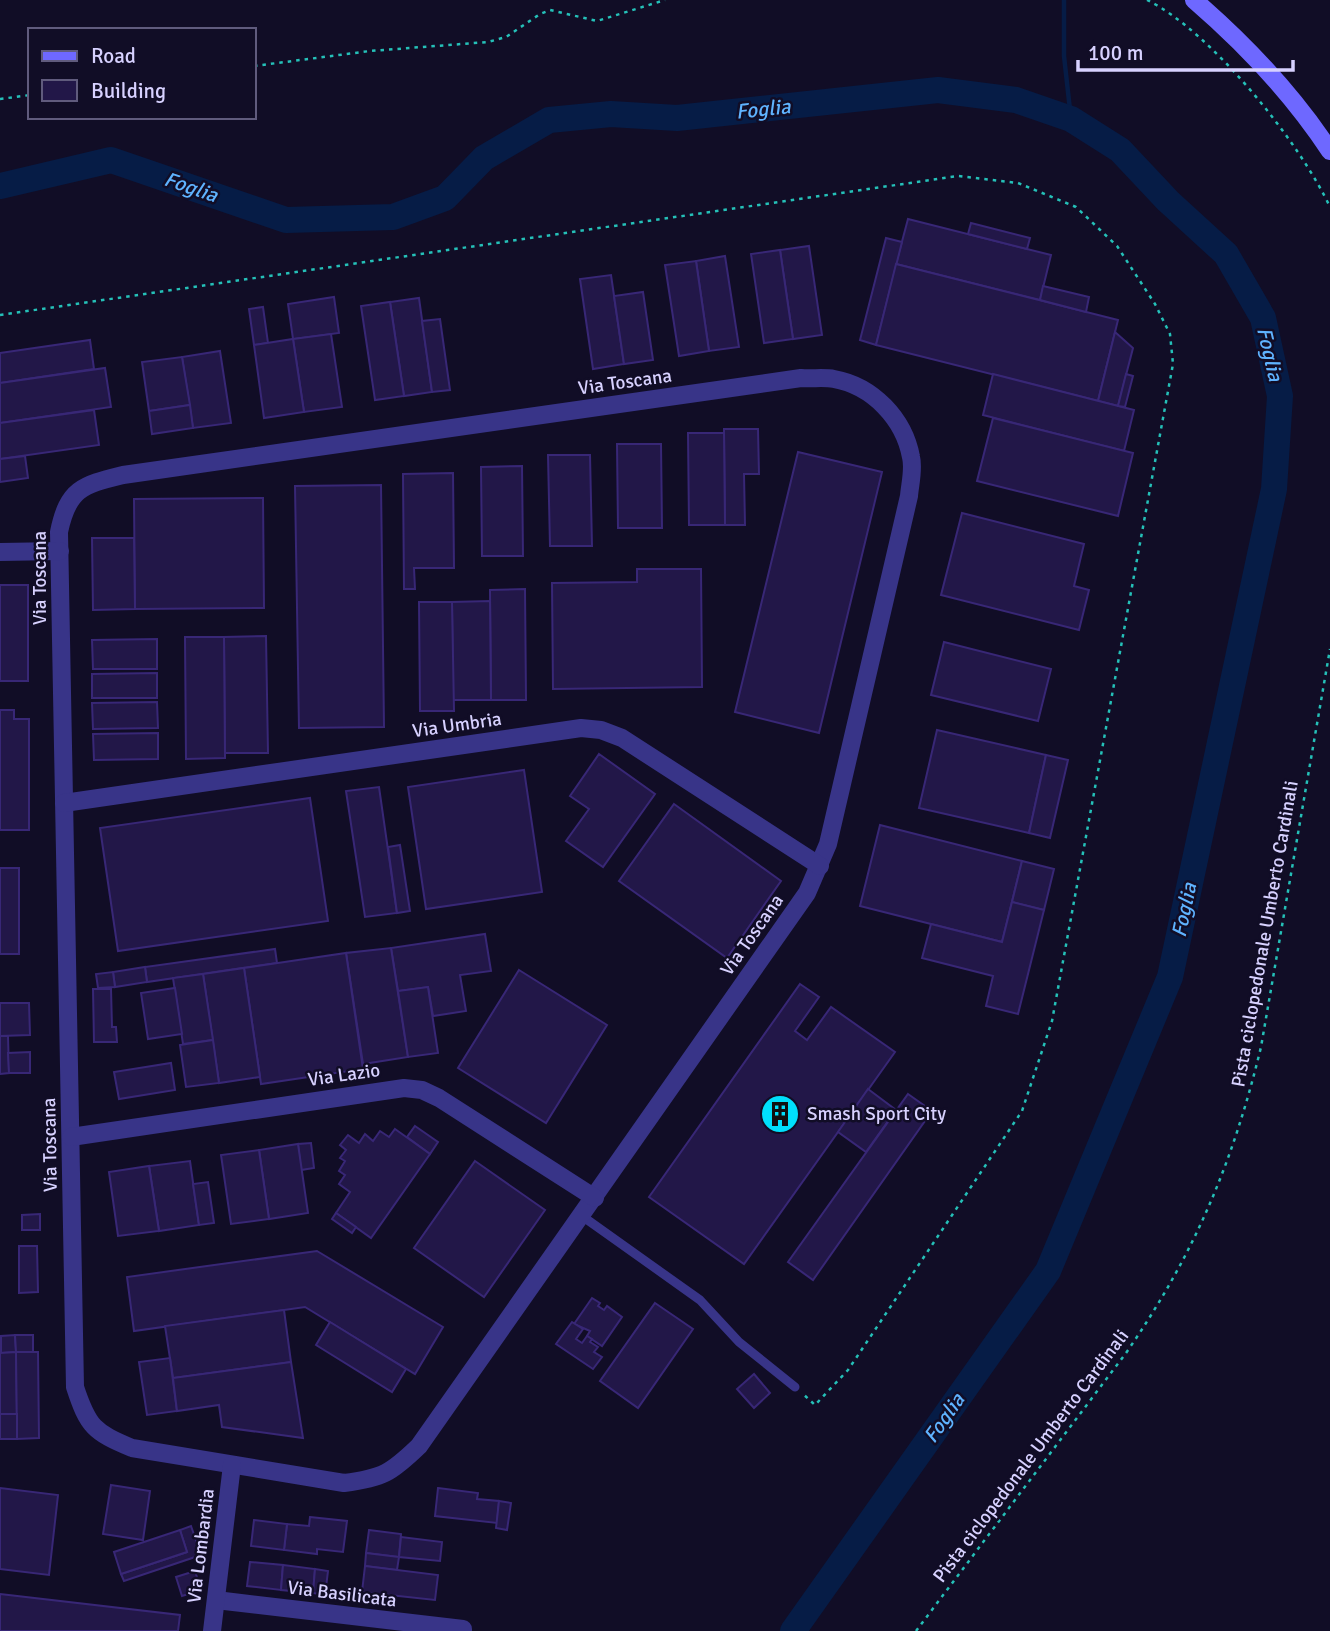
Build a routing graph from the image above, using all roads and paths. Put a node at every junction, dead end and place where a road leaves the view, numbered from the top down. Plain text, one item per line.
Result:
1 (665, 0) edge
2 (1147, 0) edge
3 (1194, 0) edge
4 (256, 66) edge
5 (28, 95) edge
6 (0, 99) edge
7 (1330, 151) edge
8 (1330, 207) edge
9 (0, 316) edge
10 (60, 551) junction
11 (0, 552) edge
12 (1330, 649) edge
13 (64, 803) junction
14 (820, 866) junction
15 (71, 1137) junction
16 (595, 1198) junction
17 (582, 1216) junction
18 (795, 1387) joint
19 (232, 1465) junction
20 (216, 1600) junction
21 (463, 1630) edge
22 (212, 1631) edge
23 (916, 1631) edge

1 - 4 path
2 - 8 path
3 - 7 main road
5 - 6 path
9 - 18 path
10 - 11 street
10 - 13 street, Via Toscana
10 - 14 street, Via Toscana
12 - 23 path, Pista ciclopedonale Umberto Cardinali
13 - 14 street, Via Umbria
13 - 15 street, Via Toscana
14 - 16 street, Via Toscana
15 - 16 street, Via Lazio
15 - 19 street, Via Toscana
16 - 17 street, Via Toscana
17 - 18 lane
17 - 19 street, Via Toscana
19 - 20 street, Via Lombardia
20 - 21 street, Via Basilicata
20 - 22 street, Via Lombardia

